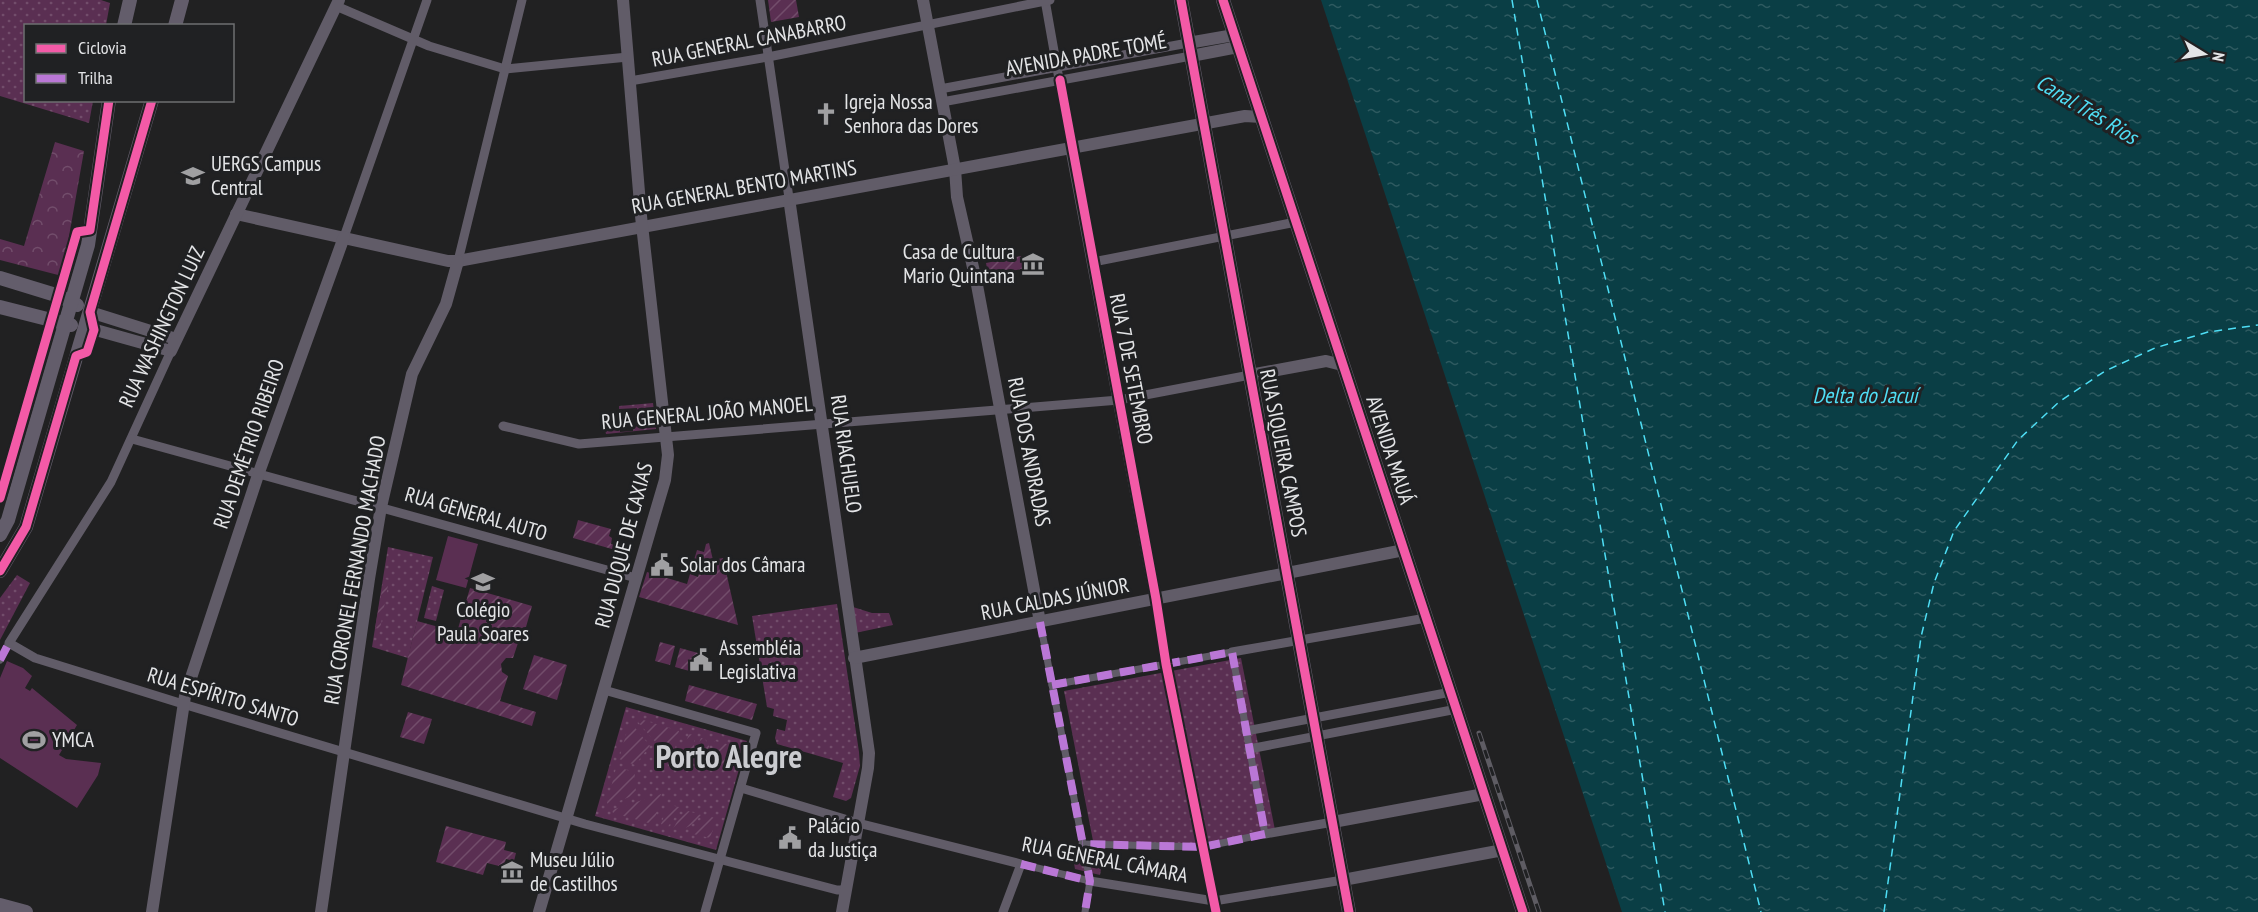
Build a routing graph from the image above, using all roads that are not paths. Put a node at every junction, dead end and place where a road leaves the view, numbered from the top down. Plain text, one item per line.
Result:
1 (130, 0) edge
2 (182, 0) edge
3 (427, 0) edge
4 (522, 0) edge
5 (623, 0) edge
6 (760, 0) edge
7 (923, 0) edge
8 (1047, 0) edge
9 (1181, 0) edge
10 (1223, 0) edge
11 (338, 3) edge
12 (124, 24) edge
13 (176, 24) edge
14 (928, 24) junction
15 (413, 39) junction
16 (1236, 41) junction
17 (1189, 49) junction
18 (1141, 52) junction
19 (628, 57) junction
20 (768, 57) junction
21 (1113, 58) junction
22 (1144, 65) junction
23 (1058, 68) junction
24 (506, 69) junction
25 (1116, 70) junction
26 (999, 78) junction
27 (630, 81) junction
28 (1060, 81) junction
29 (1002, 91) junction
30 (941, 95) junction
31 (109, 102) edge
32 (151, 102) edge
33 (1261, 117) junction
34 (1203, 124) junction
35 (1071, 147) junction
36 (955, 169) junction
37 (789, 198) junction
38 (236, 214) junction
39 (1296, 222) junction
40 (642, 226) junction
41 (344, 237) junction
42 (1224, 237) junction
43 (458, 261) junction
44 (1093, 262) junction
45 (0, 278) edge
46 (72, 302) junction
47 (0, 307) edge
48 (90, 312) junction
49 (64, 325) junction
50 (85, 327) junction
51 (176, 339) junction
52 (171, 351) junction
53 (1342, 365) junction
54 (1250, 375) junction
55 (1119, 400) junction
56 (1001, 411) junction
57 (822, 423) junction
58 (503, 426) dead end
59 (666, 436) junction
60 (132, 439) junction
61 (258, 475) junction
62 (381, 507) junction
63 (0, 535) edge
64 (1404, 550) junction
65 (0, 571) edge
66 (1287, 573) junction
67 (636, 578) junction
68 (1156, 599) junction
69 (1426, 618) junction
70 (1040, 622) junction
71 (1299, 640) junction
72 (9, 643) junction
73 (1232, 652) junction
74 (854, 658) junction
75 (0, 660) edge
76 (1166, 664) junction
77 (1052, 685) junction
78 (604, 690) junction
79 (1451, 692) junction
80 (183, 704) junction
81 (1456, 709) junction
82 (1314, 718) junction
83 (1289, 722) junction
84 (1268, 726) junction
85 (1246, 730) junction
86 (1317, 736) junction
87 (1293, 741) junction
88 (1271, 745) junction
89 (1249, 749) junction
90 (345, 752) junction
91 (741, 788) junction
92 (1484, 794) junction
93 (567, 818) junction
94 (1333, 822) junction
95 (858, 823) junction
96 (1265, 834) junction
97 (1082, 844) junction
98 (1203, 847) junction
99 (1503, 850) junction
100 (719, 860) junction
101 (1021, 864) junction
102 (1343, 880) junction
103 (1090, 881) junction
104 (847, 886) junction
105 (1214, 901) junction
106 (0, 905) edge
107 (26, 912) edge
108 (152, 912) edge
109 (321, 912) edge
110 (539, 912) edge
111 (705, 912) edge
112 (842, 912) edge
113 (1003, 912) edge
114 (1085, 912) edge
115 (1216, 912) edge
116 (1349, 912) edge
117 (1523, 912) edge

1 - 12 main road
2 - 13 main road
3 - 15 street, RUA DEMÉTRIO RIBEIRO
4 - 24 street, RUA CORONEL FERNANDO MACHADO
5 - 19 street, RUA DUQUE DE CAXIAS
6 - 20 street, RUA RIACHUELO
7 - 14 street, RUA DOS ANDRADAS
8 - 14 street, RUA GENERAL CANABARRO
8 - 23 street, RUA 7 DE SETEMBRO
9 - 17 main road, RUA SIQUEIRA CAMPOS
10 - 16 main road, AVENIDA MAUÁ
11 - 15 street
11 - 38 street, RUA WASHINGTON LUIZ
14 - 20 street, RUA GENERAL CANABARRO
14 - 30 street, RUA DOS ANDRADAS
15 - 24 street
15 - 41 street, RUA DEMÉTRIO RIBEIRO
16 - 17 street, AVENIDA PADRE TOMÉ
16 - 33 main road, AVENIDA MAUÁ
17 - 18 street, AVENIDA PADRE TOMÉ
17 - 22 street, AVENIDA PADRE TOMÉ
17 - 34 main road, RUA SIQUEIRA CAMPOS
18 - 21 street, AVENIDA PADRE TOMÉ
18 - 22 street
19 - 24 street
19 - 27 street, RUA DUQUE DE CAXIAS
20 - 27 street, RUA GENERAL CANABARRO
20 - 37 street, RUA RIACHUELO
21 - 23 street, AVENIDA PADRE TOMÉ
21 - 25 street
22 - 25 street, AVENIDA PADRE TOMÉ
23 - 26 street, AVENIDA PADRE TOMÉ
23 - 28 street, RUA 7 DE SETEMBRO
24 - 43 street, RUA CORONEL FERNANDO MACHADO
25 - 28 street, AVENIDA PADRE TOMÉ
26 - 29 street
26 - 30 street, AVENIDA PADRE TOMÉ
27 - 40 street, RUA DUQUE DE CAXIAS
28 - 29 street, AVENIDA PADRE TOMÉ
28 - 35 street, RUA 7 DE SETEMBRO
29 - 30 street, AVENIDA PADRE TOMÉ
30 - 36 street, RUA DOS ANDRADAS
31 - 46 main road
32 - 48 main road
33 - 34 street, RUA GENERAL BENTO MARTINS
33 - 39 main road, AVENIDA MAUÁ
34 - 35 street, RUA GENERAL BENTO MARTINS
34 - 42 main road, RUA SIQUEIRA CAMPOS
35 - 36 street, RUA GENERAL BENTO MARTINS
35 - 44 street, RUA 7 DE SETEMBRO
36 - 37 street, RUA GENERAL BENTO MARTINS
36 - 56 street, RUA DOS ANDRADAS
37 - 40 street, RUA GENERAL BENTO MARTINS
37 - 57 street, RUA RIACHUELO
38 - 41 street, RUA GENERAL BENTO MARTINS
38 - 51 street, RUA WASHINGTON LUIZ
39 - 42 street
39 - 53 main road, AVENIDA MAUÁ
40 - 43 street, RUA GENERAL BENTO MARTINS
40 - 59 street, RUA DUQUE DE CAXIAS
41 - 43 street, RUA GENERAL BENTO MARTINS
41 - 61 street, RUA DEMÉTRIO RIBEIRO
42 - 44 street
42 - 54 main road, RUA SIQUEIRA CAMPOS
43 - 62 street, RUA CORONEL FERNANDO MACHADO
44 - 55 street, RUA 7 DE SETEMBRO
45 - 46 main road
46 - 48 main road
46 - 49 main road
47 - 49 main road
48 - 50 main road
48 - 51 street
49 - 50 main road
49 - 63 main road
50 - 52 street
50 - 65 main road
51 - 52 street, RUA WASHINGTON LUIZ
52 - 60 street, RUA WASHINGTON LUIZ
53 - 54 street, RUA GENERAL JOÃO MANOEL
53 - 64 main road, AVENIDA MAUÁ
54 - 55 street, RUA GENERAL JOÃO MANOEL
54 - 66 main road, RUA SIQUEIRA CAMPOS
55 - 56 street, RUA GENERAL JOÃO MANOEL
55 - 68 street, RUA 7 DE SETEMBRO
56 - 57 street, RUA GENERAL JOÃO MANOEL
56 - 70 street, RUA DOS ANDRADAS
57 - 59 street, RUA GENERAL JOÃO MANOEL
57 - 74 street, RUA RIACHUELO
58 - 59 street, RUA GENERAL JOÃO MANOEL
59 - 67 street, RUA DUQUE DE CAXIAS
60 - 61 street, RUA GENERAL AUTO
60 - 72 street, RUA WASHINGTON LUIZ
61 - 62 street, RUA GENERAL AUTO
61 - 80 street, RUA DEMÉTRIO RIBEIRO
62 - 67 street, RUA GENERAL AUTO
62 - 90 street, RUA CORONEL FERNANDO MACHADO
64 - 66 street, RUA CALDAS JÚNIOR
64 - 69 main road, AVENIDA MAUÁ
66 - 68 street, RUA CALDAS JÚNIOR
66 - 71 main road, RUA SIQUEIRA CAMPOS
67 - 78 street, RUA DUQUE DE CAXIAS
68 - 70 street, RUA CALDAS JÚNIOR
68 - 76 street, RUA 7 DE SETEMBRO
69 - 71 street
69 - 79 main road, AVENIDA MAUÁ
70 - 74 street, RUA CALDAS JÚNIOR
70 - 77 street, RUA DOS ANDRADAS
71 - 73 street
71 - 82 main road, RUA SIQUEIRA CAMPOS
72 - 75 street, RUA WASHINGTON LUIZ
72 - 80 street, RUA ESPÍRITO SANTO
73 - 76 street
73 - 85 street
74 - 95 street, RUA RIACHUELO
76 - 77 street
76 - 98 street, RUA 7 DE SETEMBRO
77 - 97 street, RUA DOS ANDRADAS
78 - 91 street
78 - 93 street, RUA DUQUE DE CAXIAS
79 - 81 main road, AVENIDA MAUÁ
79 - 82 street
80 - 90 street, RUA ESPÍRITO SANTO
80 - 108 street, RUA DEMÉTRIO RIBEIRO
81 - 86 street
81 - 92 main road, AVENIDA MAUÁ
82 - 83 street
82 - 86 main road, RUA SIQUEIRA CAMPOS
83 - 84 street
83 - 87 street
84 - 85 street
84 - 88 street
85 - 89 street
86 - 87 street
86 - 94 main road, RUA SIQUEIRA CAMPOS
87 - 88 street
88 - 89 street
89 - 96 street
90 - 93 street, RUA ESPÍRITO SANTO
90 - 109 street, RUA CORONEL FERNANDO MACHADO
91 - 95 street, RUA GENERAL CÂMARA
91 - 100 street
92 - 94 street
92 - 99 main road, AVENIDA MAUÁ
93 - 100 street, RUA ESPÍRITO SANTO
93 - 110 street, RUA DUQUE DE CAXIAS
94 - 96 street
94 - 102 main road, RUA SIQUEIRA CAMPOS
95 - 101 street, RUA GENERAL CÂMARA
95 - 104 street, RUA RIACHUELO
96 - 98 street
97 - 98 street
97 - 103 street, RUA DOS ANDRADAS
98 - 105 street
99 - 102 street, RUA GENERAL CÂMARA
99 - 117 main road, AVENIDA MAUÁ
100 - 104 street, RUA ESPÍRITO SANTO
100 - 111 street
101 - 103 street, RUA GENERAL CÂMARA
101 - 113 street
102 - 105 street, RUA GENERAL CÂMARA
102 - 116 main road, RUA SIQUEIRA CAMPOS
103 - 105 street, RUA GENERAL CÂMARA
103 - 114 street, RUA DOS ANDRADAS
104 - 112 street, RUA RIACHUELO
105 - 115 street
106 - 107 main road

